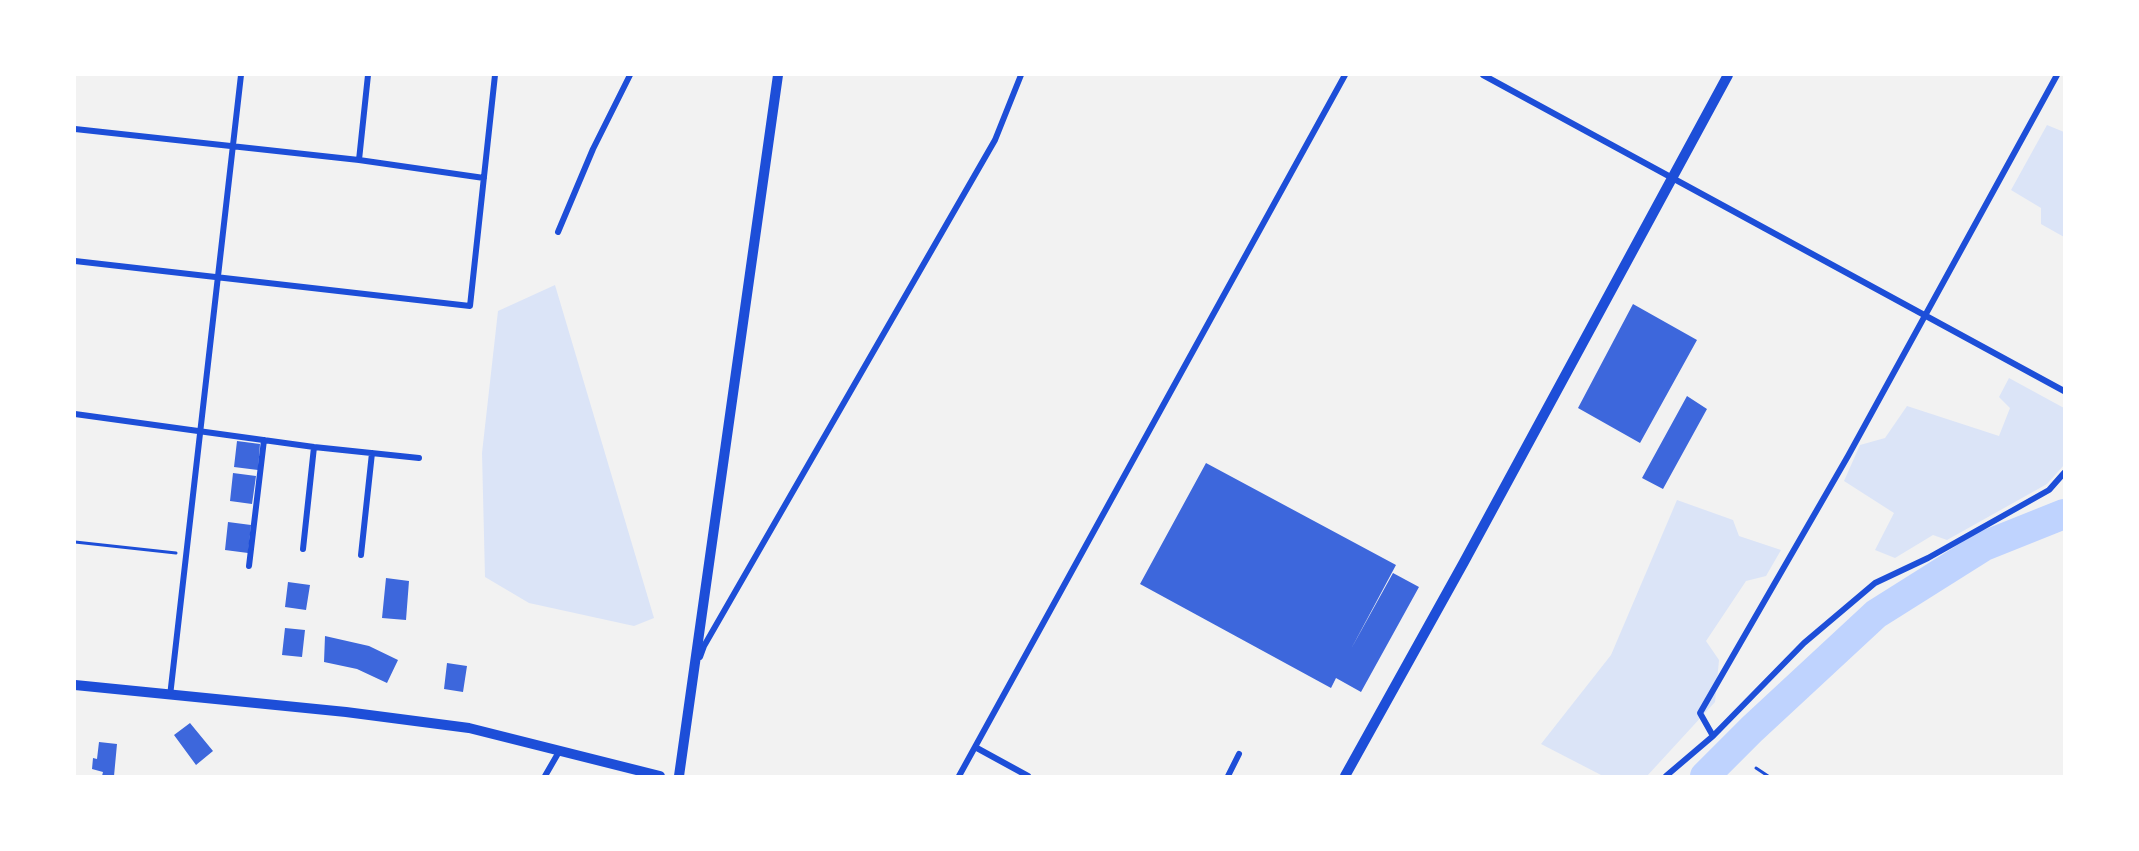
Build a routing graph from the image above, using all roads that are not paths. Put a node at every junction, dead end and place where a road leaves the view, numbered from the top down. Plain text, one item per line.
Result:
1 (241, 75) edge
2 (368, 75) edge
3 (495, 75) edge
4 (630, 75) edge
5 (778, 75) edge
6 (1021, 75) edge
7 (1346, 75) edge
8 (1483, 75) edge
9 (1728, 75) edge
10 (2057, 75) edge
11 (75, 129) edge
12 (233, 147) junction
13 (358, 160) junction
14 (484, 178) junction
15 (1671, 179) junction
16 (558, 232) dead end
17 (75, 261) edge
18 (218, 278) junction
19 (1926, 316) junction
20 (2064, 391) edge
21 (75, 414) edge
22 (201, 430) junction
23 (264, 440) junction
24 (314, 447) junction
25 (372, 453) junction
26 (418, 458) dead end
27 (2064, 473) edge
28 (303, 549) dead end
29 (361, 555) dead end
30 (249, 566) dead end
31 (694, 673) junction
32 (75, 685) edge
33 (170, 696) junction
34 (1713, 736) junction
35 (975, 747) junction
36 (560, 750) junction
37 (1239, 754) dead end
38 (545, 776) edge
39 (660, 776) edge
40 (680, 776) edge
41 (958, 776) edge
42 (1028, 776) edge
43 (1228, 776) edge
44 (1345, 776) edge
45 (1666, 776) edge

1 - 12 street
2 - 13 street
3 - 14 street
4 - 16 street
5 - 31 street
6 - 31 street
7 - 35 street
8 - 15 street
9 - 15 street
10 - 19 street
11 - 12 street
12 - 13 street
12 - 18 street
13 - 14 street
14 - 18 street
15 - 19 street
15 - 44 street
17 - 18 street
18 - 22 street
19 - 20 street
19 - 34 street
21 - 22 street
22 - 23 street
22 - 33 street
23 - 24 street
23 - 30 street
24 - 25 street
24 - 28 street
25 - 26 street
25 - 29 street
27 - 34 street
31 - 40 street
32 - 33 street
33 - 36 street
34 - 45 street
35 - 41 street
35 - 42 street
36 - 38 street
36 - 39 street
37 - 43 street

